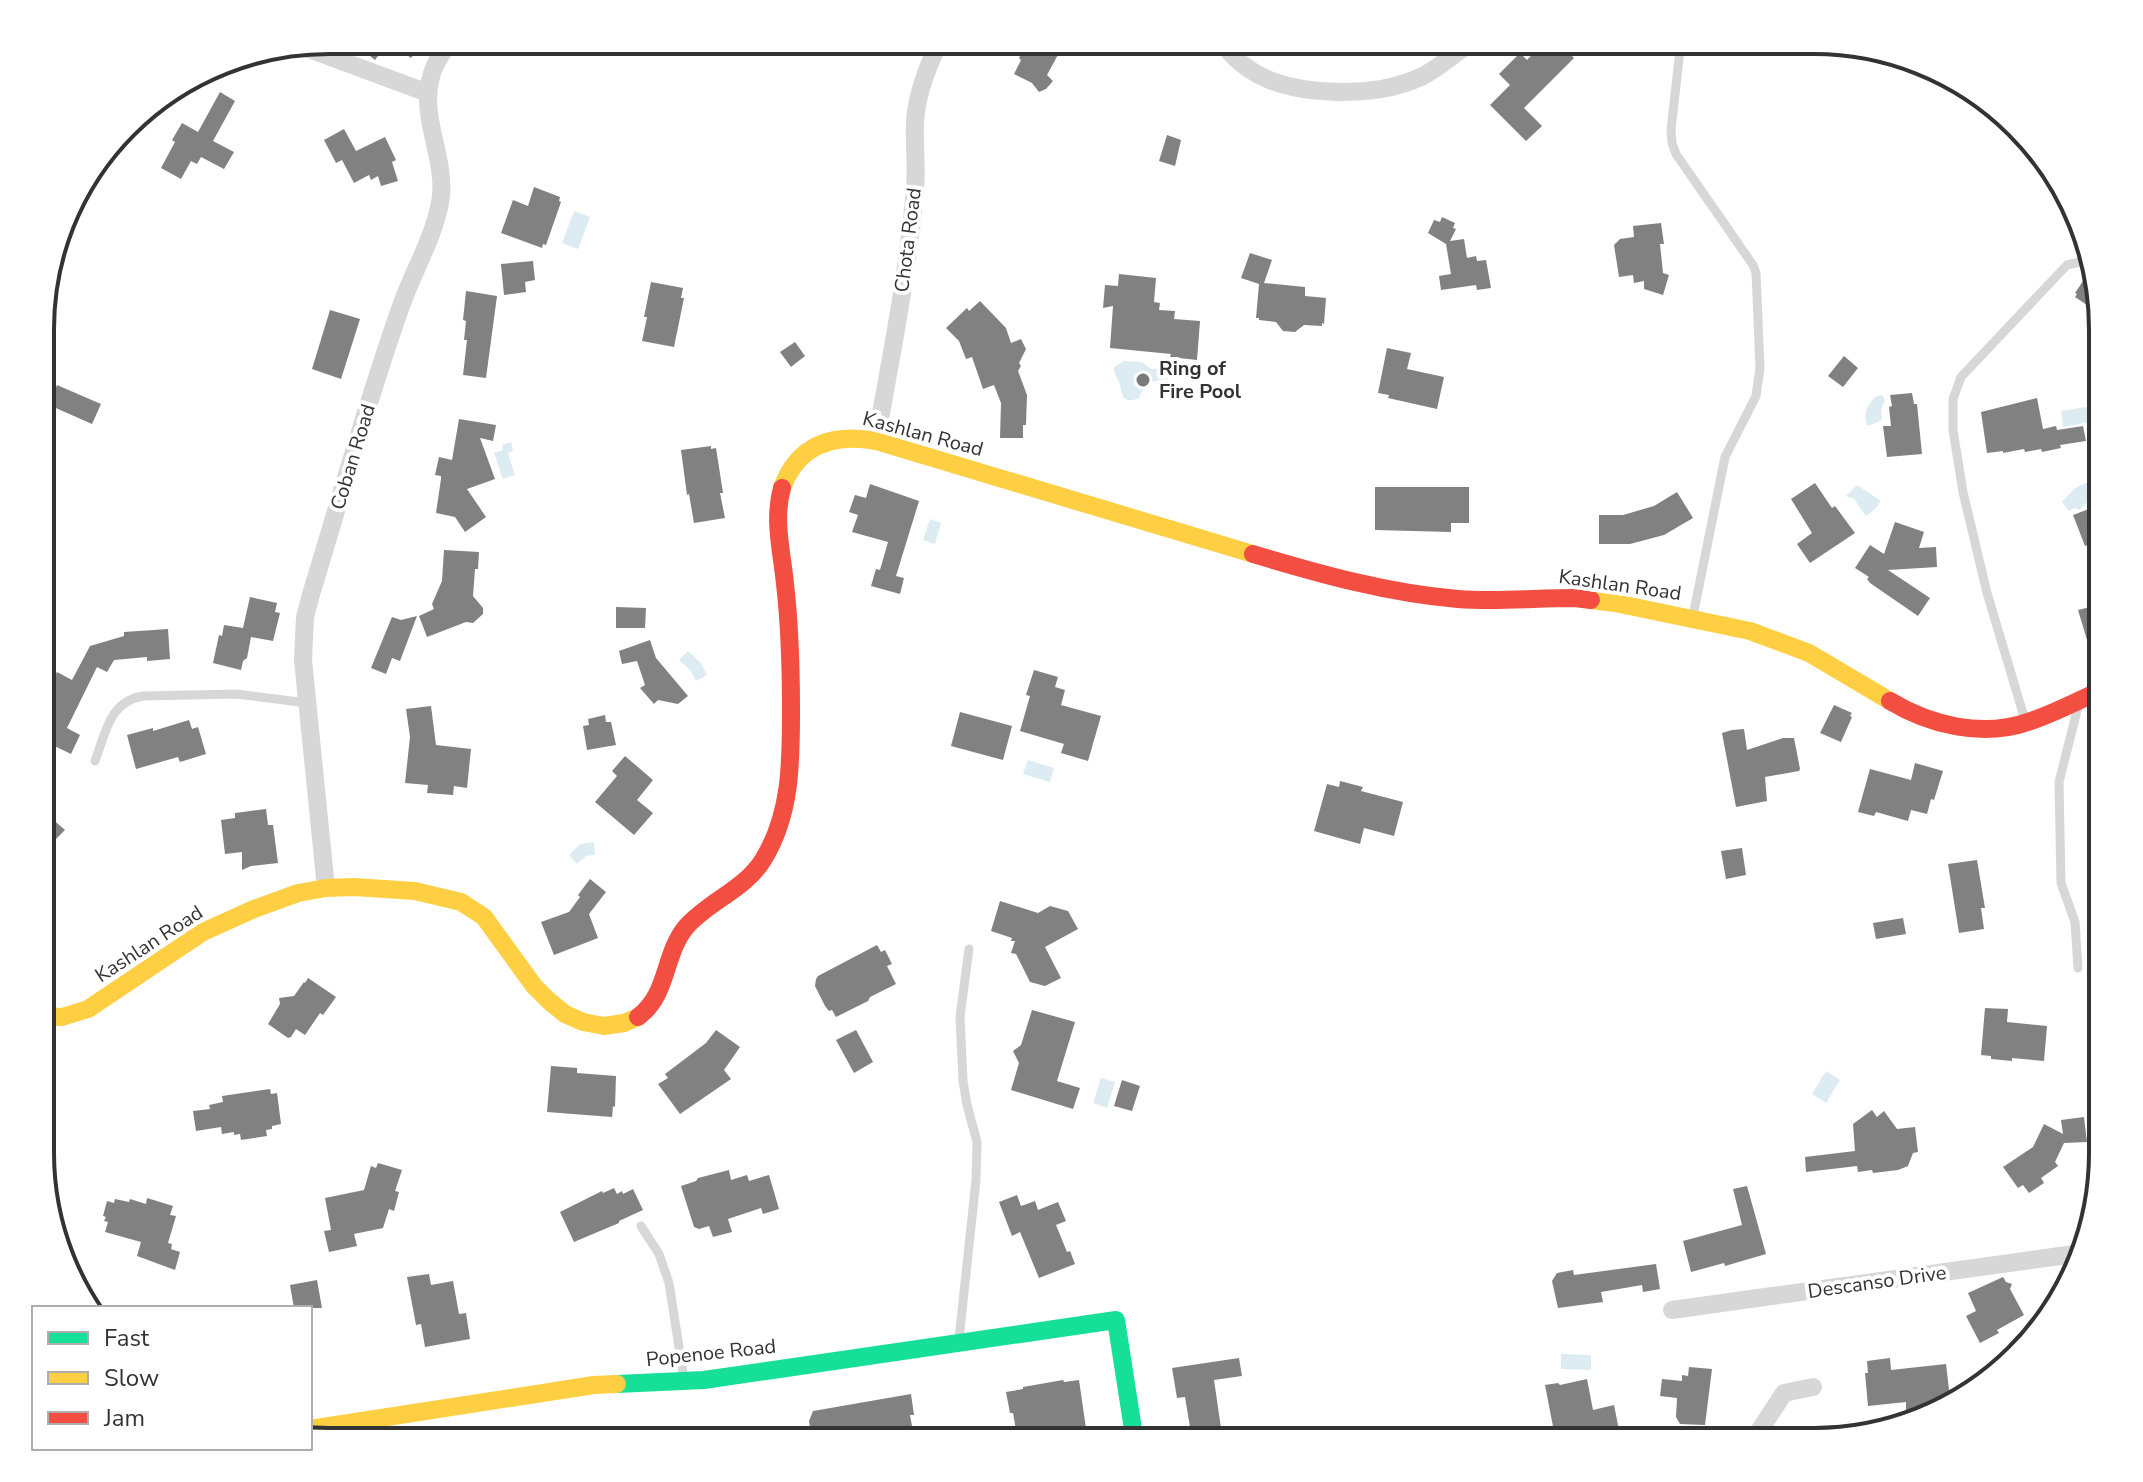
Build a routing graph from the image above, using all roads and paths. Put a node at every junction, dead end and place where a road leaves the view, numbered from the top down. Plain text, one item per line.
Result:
1 (325, 55) edge
2 (442, 55) edge
3 (934, 55) edge
4 (1232, 55) edge
5 (1454, 55) edge
6 (1679, 55) edge
7 (428, 93) junction
8 (2081, 262) edge
9 (876, 441) junction
10 (1693, 618) junction
11 (2088, 696) edge
12 (2080, 700) junction
13 (307, 703) junction
14 (2026, 723) junction
15 (95, 761) dead end
16 (326, 888) junction
17 (969, 949) dead end
18 (2078, 968) dead end
19 (55, 1017) edge
20 (641, 1226) dead end
21 (2069, 1255) edge
22 (1672, 1310) dead end
23 (959, 1343) junction
24 (684, 1381) junction
25 (1813, 1387) dead end
26 (323, 1427) edge
27 (1133, 1428) edge
28 (1761, 1428) edge

1 - 7 street
2 - 7 street, Coban Road
3 - 9 street, Chota Road
4 - 5 street
6 - 10 lane
7 - 13 street, Coban Road
8 - 14 lane
9 - 10 street, Kashlan Road
9 - 16 street, Kashlan Road
10 - 14 street, Kashlan Road
11 - 12 street, Kashlan Road
12 - 14 street, Kashlan Road
12 - 18 lane
13 - 15 lane
13 - 16 street, Coban Road
16 - 19 street, Kashlan Road
17 - 23 lane
20 - 24 lane
21 - 22 street, Descanso Drive
23 - 24 street, Popenoe Road
23 - 27 street, Popenoe Road
24 - 26 street, Popenoe Road
25 - 28 street

